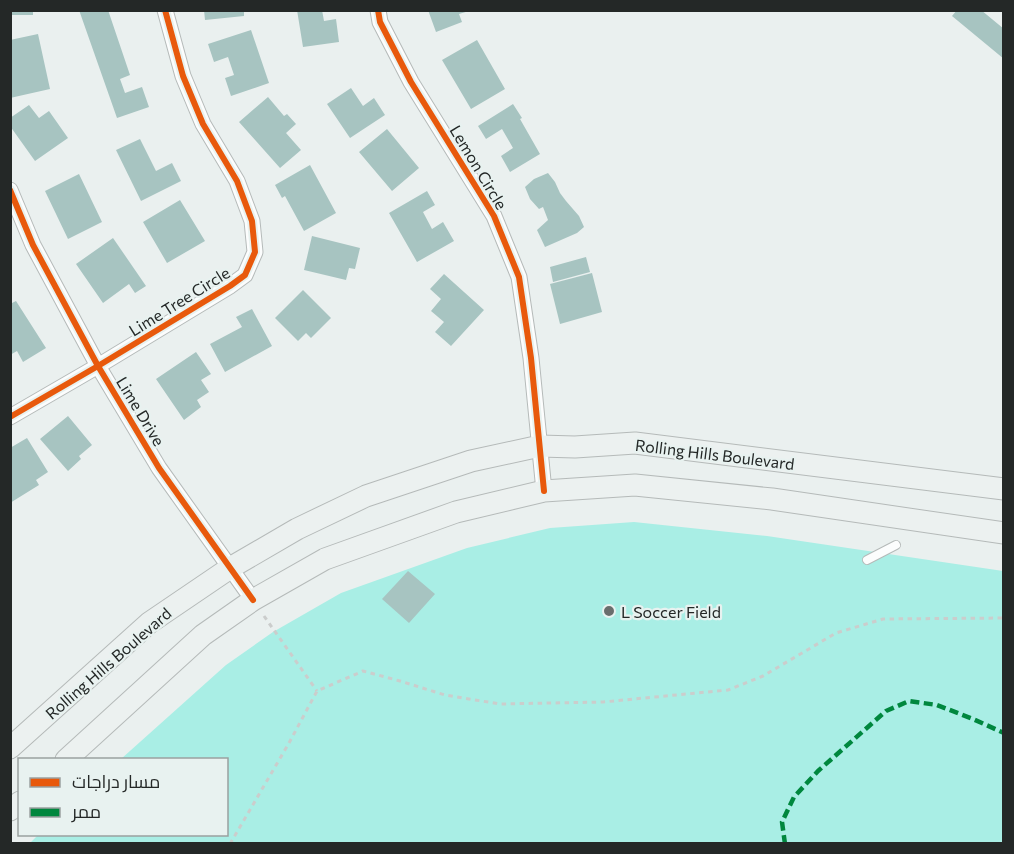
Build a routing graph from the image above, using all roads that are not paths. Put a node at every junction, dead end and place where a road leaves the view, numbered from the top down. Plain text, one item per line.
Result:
1 (165, 10) edge
2 (378, 10) edge
3 (10, 190) edge
4 (98, 366) junction
5 (10, 417) edge
6 (540, 446) junction
7 (1004, 489) edge
8 (544, 490) junction
9 (1004, 533) edge
10 (896, 545) dead end
11 (867, 560) dead end
12 (230, 568) junction
13 (253, 600) junction
14 (10, 748) edge
15 (67, 758) edge

1 - 4 street, Lime Tree Circle
2 - 6 street, Lemon Circle
3 - 4 street, Lime Drive
4 - 5 street, Lime Tree Circle
4 - 12 street, Lime Drive
6 - 7 main road, Rolling Hills Boulevard
6 - 8 street, Lemon Circle
6 - 12 main road, Rolling Hills Boulevard
8 - 9 main road
8 - 13 main road
10 - 11 lane
12 - 13 street, Lime Drive
12 - 14 main road, Rolling Hills Boulevard
13 - 15 main road

